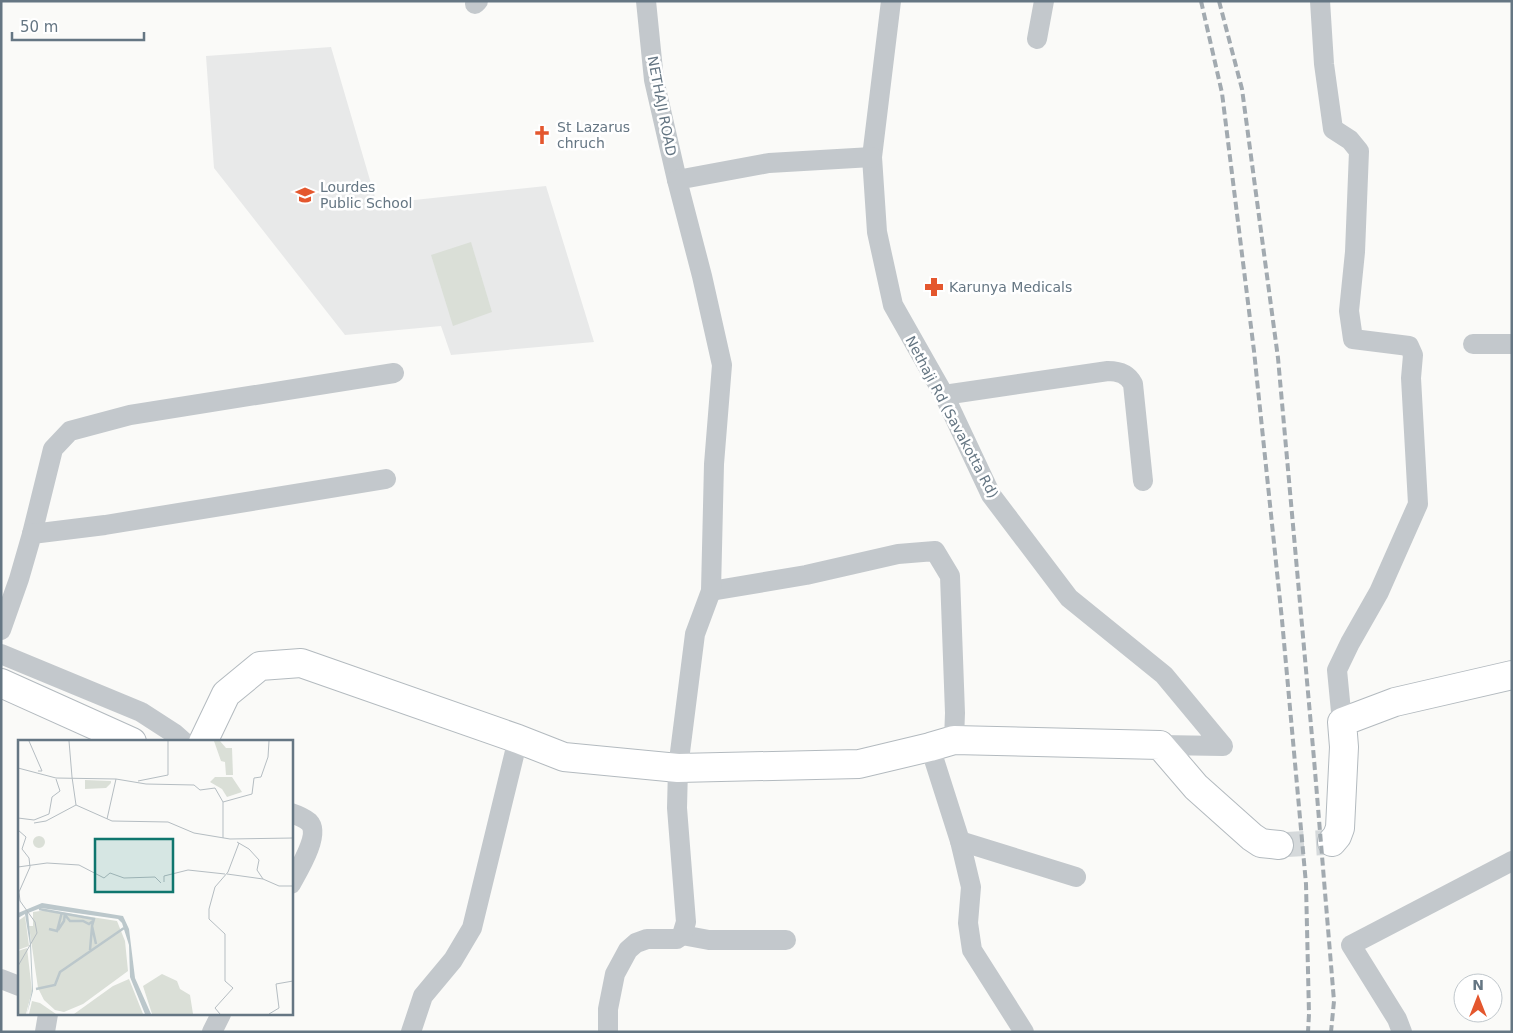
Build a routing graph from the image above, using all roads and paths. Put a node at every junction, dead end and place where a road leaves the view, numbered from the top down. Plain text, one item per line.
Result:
1 (646, 1) edge
2 (891, 1) edge
3 (1044, 1) edge
4 (1320, 1) edge
5 (1036, 39) dead end
6 (872, 157) junction
7 (676, 180) junction
8 (1473, 344) dead end
9 (1512, 344) edge
10 (394, 373) dead end
11 (944, 396) junction
12 (386, 479) dead end
13 (1143, 481) dead end
14 (32, 534) junction
15 (711, 591) junction
16 (1, 630) edge
17 (1, 654) edge
18 (1512, 675) edge
19 (1, 683) edge
20 (1342, 722) junction
21 (518, 739) junction
22 (128, 740) edge
23 (182, 740) edge
24 (204, 740) edge
25 (942, 743) junction
26 (1160, 745) junction
27 (678, 768) junction
28 (292, 813) edge
29 (960, 841) junction
30 (1332, 842) dead end
31 (1279, 845) tunnel mouth
32 (1512, 861) edge
33 (1076, 877) dead end
34 (292, 882) edge
35 (682, 935) junction
36 (786, 940) dead end
37 (1, 979) edge
38 (18, 986) edge
39 (48, 1016) edge
40 (220, 1016) edge
41 (45, 1032) edge
42 (212, 1032) edge
43 (411, 1032) edge
44 (608, 1032) edge
45 (1024, 1032) edge
46 (1402, 1032) edge

1 - 7 street, NETHAJI ROAD
2 - 6 street, Nethaji Rd (Savakotta Rd)
3 - 5 street
4 - 20 street
6 - 7 street
6 - 11 street, Nethaji Rd (Savakotta Rd)
7 - 15 street, NETHAJI ROAD
8 - 9 street
10 - 14 street
11 - 13 street
11 - 26 street, Nethaji Rd (Savakotta Rd)
12 - 14 street
14 - 16 street
15 - 25 street
15 - 27 street, NETHAJI ROAD
17 - 23 street
18 - 20 main road
19 - 22 main road
20 - 30 main road
21 - 24 main road
21 - 27 main road
21 - 43 street
25 - 26 main road
25 - 27 main road
25 - 29 street
26 - 31 main road
27 - 35 street, NETHAJI ROAD
28 - 34 street
29 - 33 street
29 - 45 street
32 - 46 street
35 - 36 street
35 - 44 street
37 - 38 street
39 - 41 street
40 - 42 street

